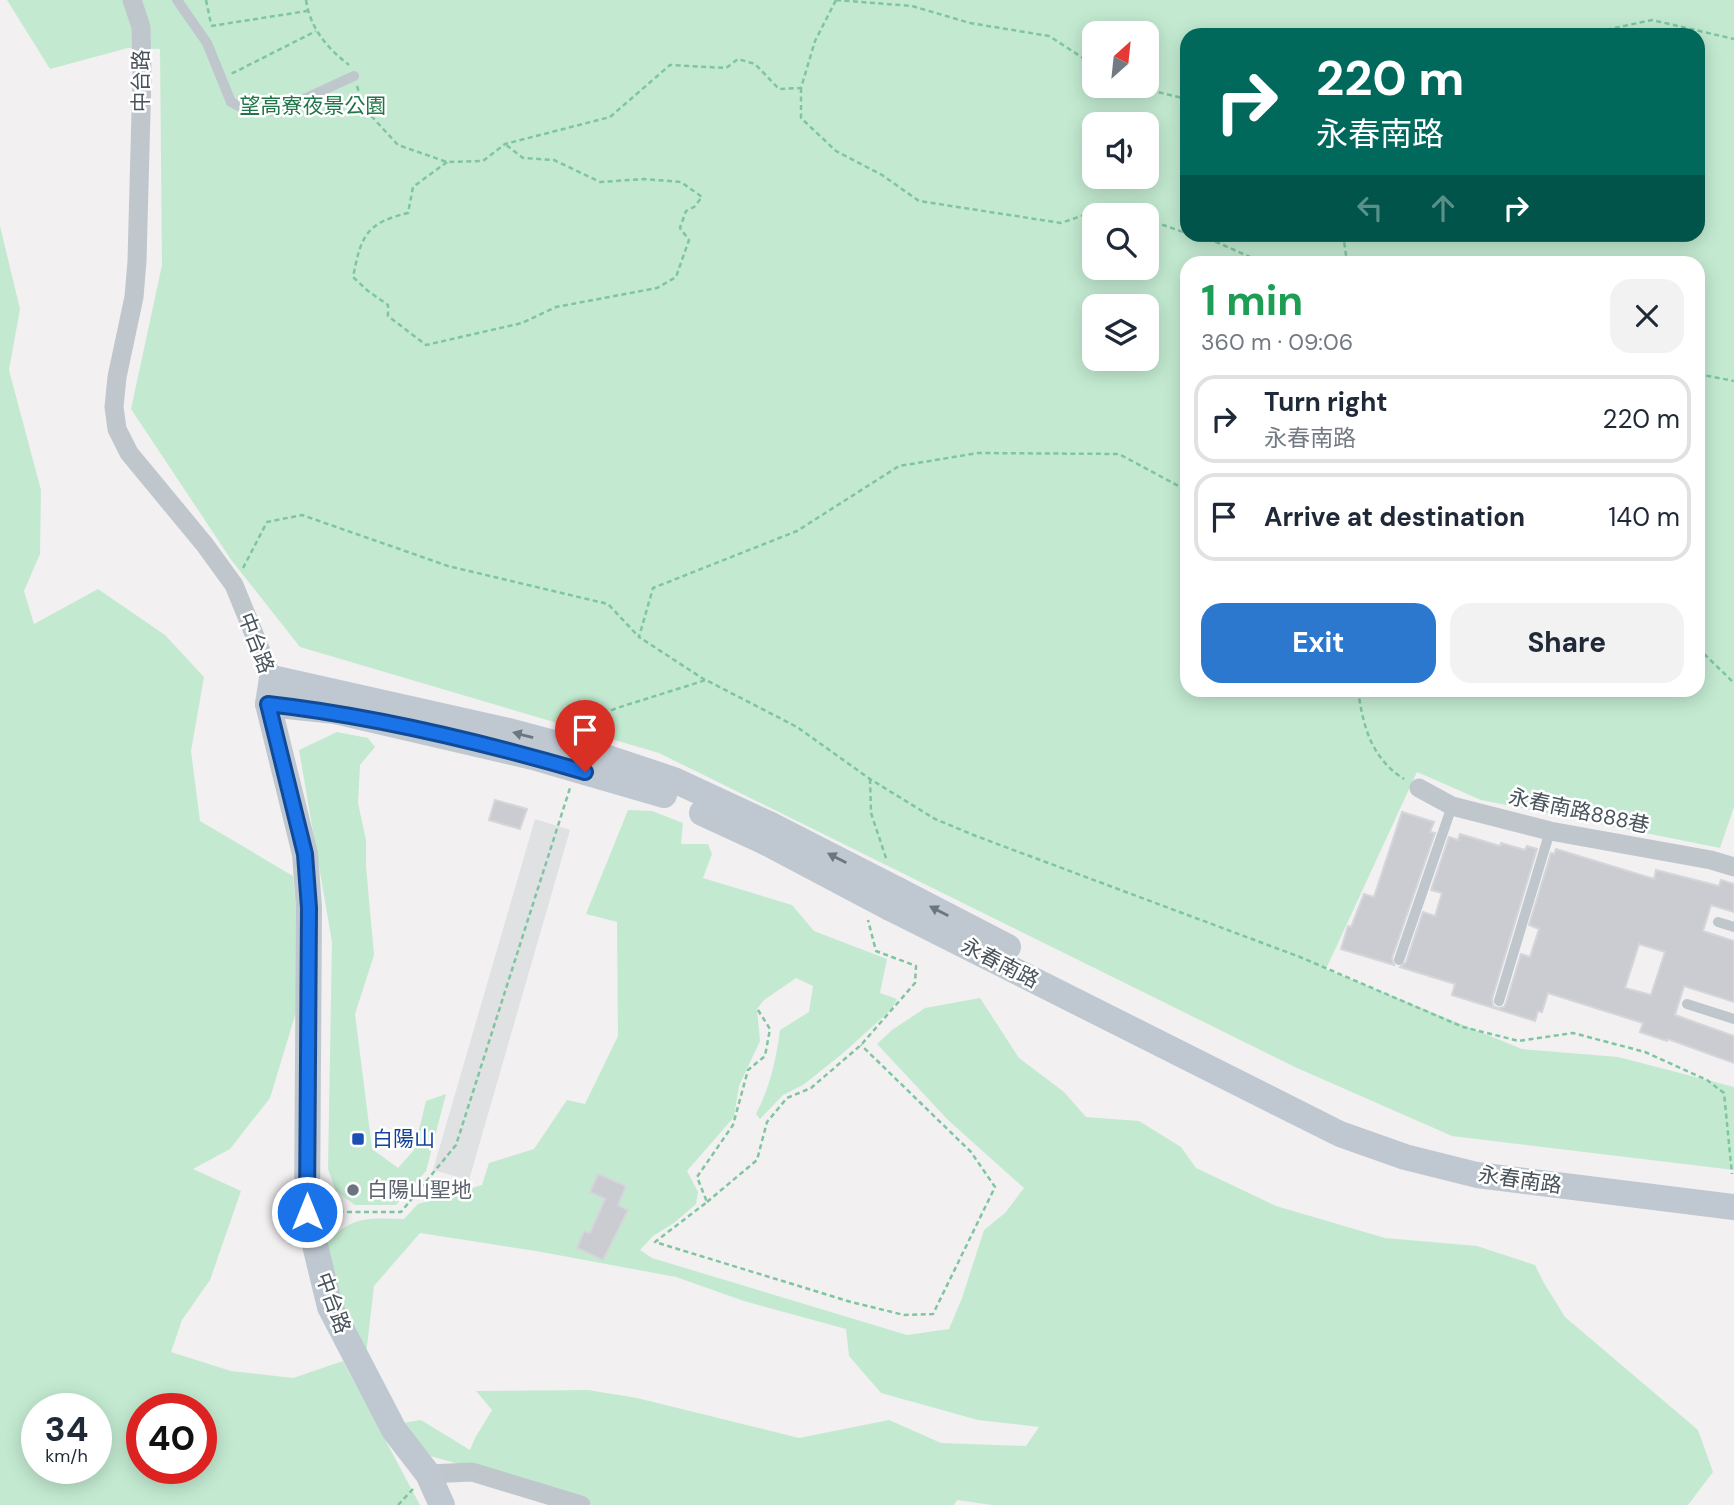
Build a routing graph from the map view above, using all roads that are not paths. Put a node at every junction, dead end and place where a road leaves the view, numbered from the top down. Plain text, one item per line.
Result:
1 (132, 0) edge
2 (177, 0) edge
3 (354, 73) road end
4 (272, 678) junction
5 (268, 704) junction
6 (1419, 788) road end
7 (1452, 806) junction
8 (1550, 831) junction
9 (768, 833) junction
10 (1734, 867) edge
11 (1718, 922) dead end
12 (1734, 927) edge
13 (1399, 960) dead end
14 (1499, 1001) dead end
15 (1687, 1004) dead end
16 (1734, 1019) edge
17 (1477, 1167) junction
18 (1733, 1183) edge
19 (1734, 1207) edge
20 (428, 1474) junction
21 (442, 1505) edge
22 (581, 1505) edge

1 - 4 street, 中台路
2 - 3 lane
4 - 5 street, 中台路
9 -> 4 street, 永春南路
5 - 9 street, 永春南路
5 - 20 street, 中台路
6 - 7 street, 永春南路888巷
7 - 8 street, 永春南路888巷
7 - 13 lane
8 - 10 street, 永春南路888巷
8 - 14 lane
9 - 17 street, 永春南路, bridge
11 - 12 lane
15 - 16 lane
17 - 18 street, 永春南路
17 - 19 street, 永春南路
20 - 21 street, 中台路
20 - 22 street

